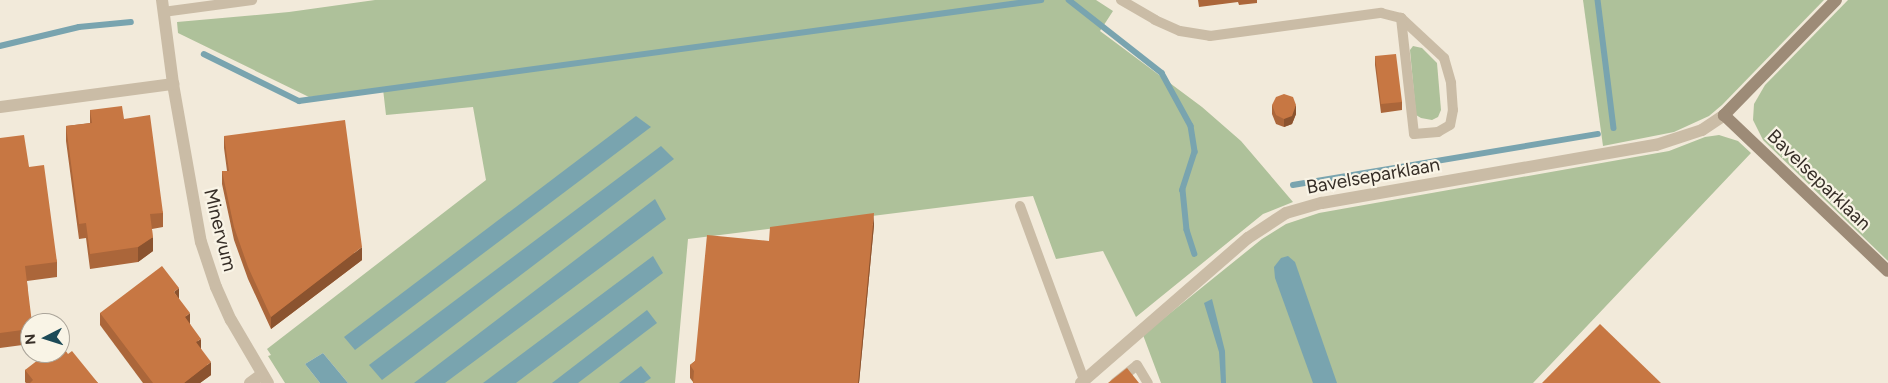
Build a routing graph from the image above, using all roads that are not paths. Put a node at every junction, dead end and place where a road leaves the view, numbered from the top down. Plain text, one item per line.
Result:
1 (252, 0) edge
2 (1121, 0) edge
3 (1836, 0) edge
4 (163, 6) edge
5 (1400, 18) junction
6 (173, 84) junction
7 (0, 107) edge
8 (1724, 115) junction
9 (1020, 206) dead end
10 (1888, 272) edge
11 (264, 379) edge
12 (1083, 382) edge
13 (250, 383) edge
14 (1115, 383) edge
15 (1148, 383) edge

1 - 4 lane
2 - 5 lane
3 - 8 street, Bavelseparklaan
4 - 6 street, Minervum
5 - 5 lane
6 - 7 street
6 - 11 street, Minervum
8 - 10 street, Bavelseparklaan
8 - 12 street, Bavelseparklaan
9 - 12 lane
11 - 13 street, Minervum
14 - 15 lane

